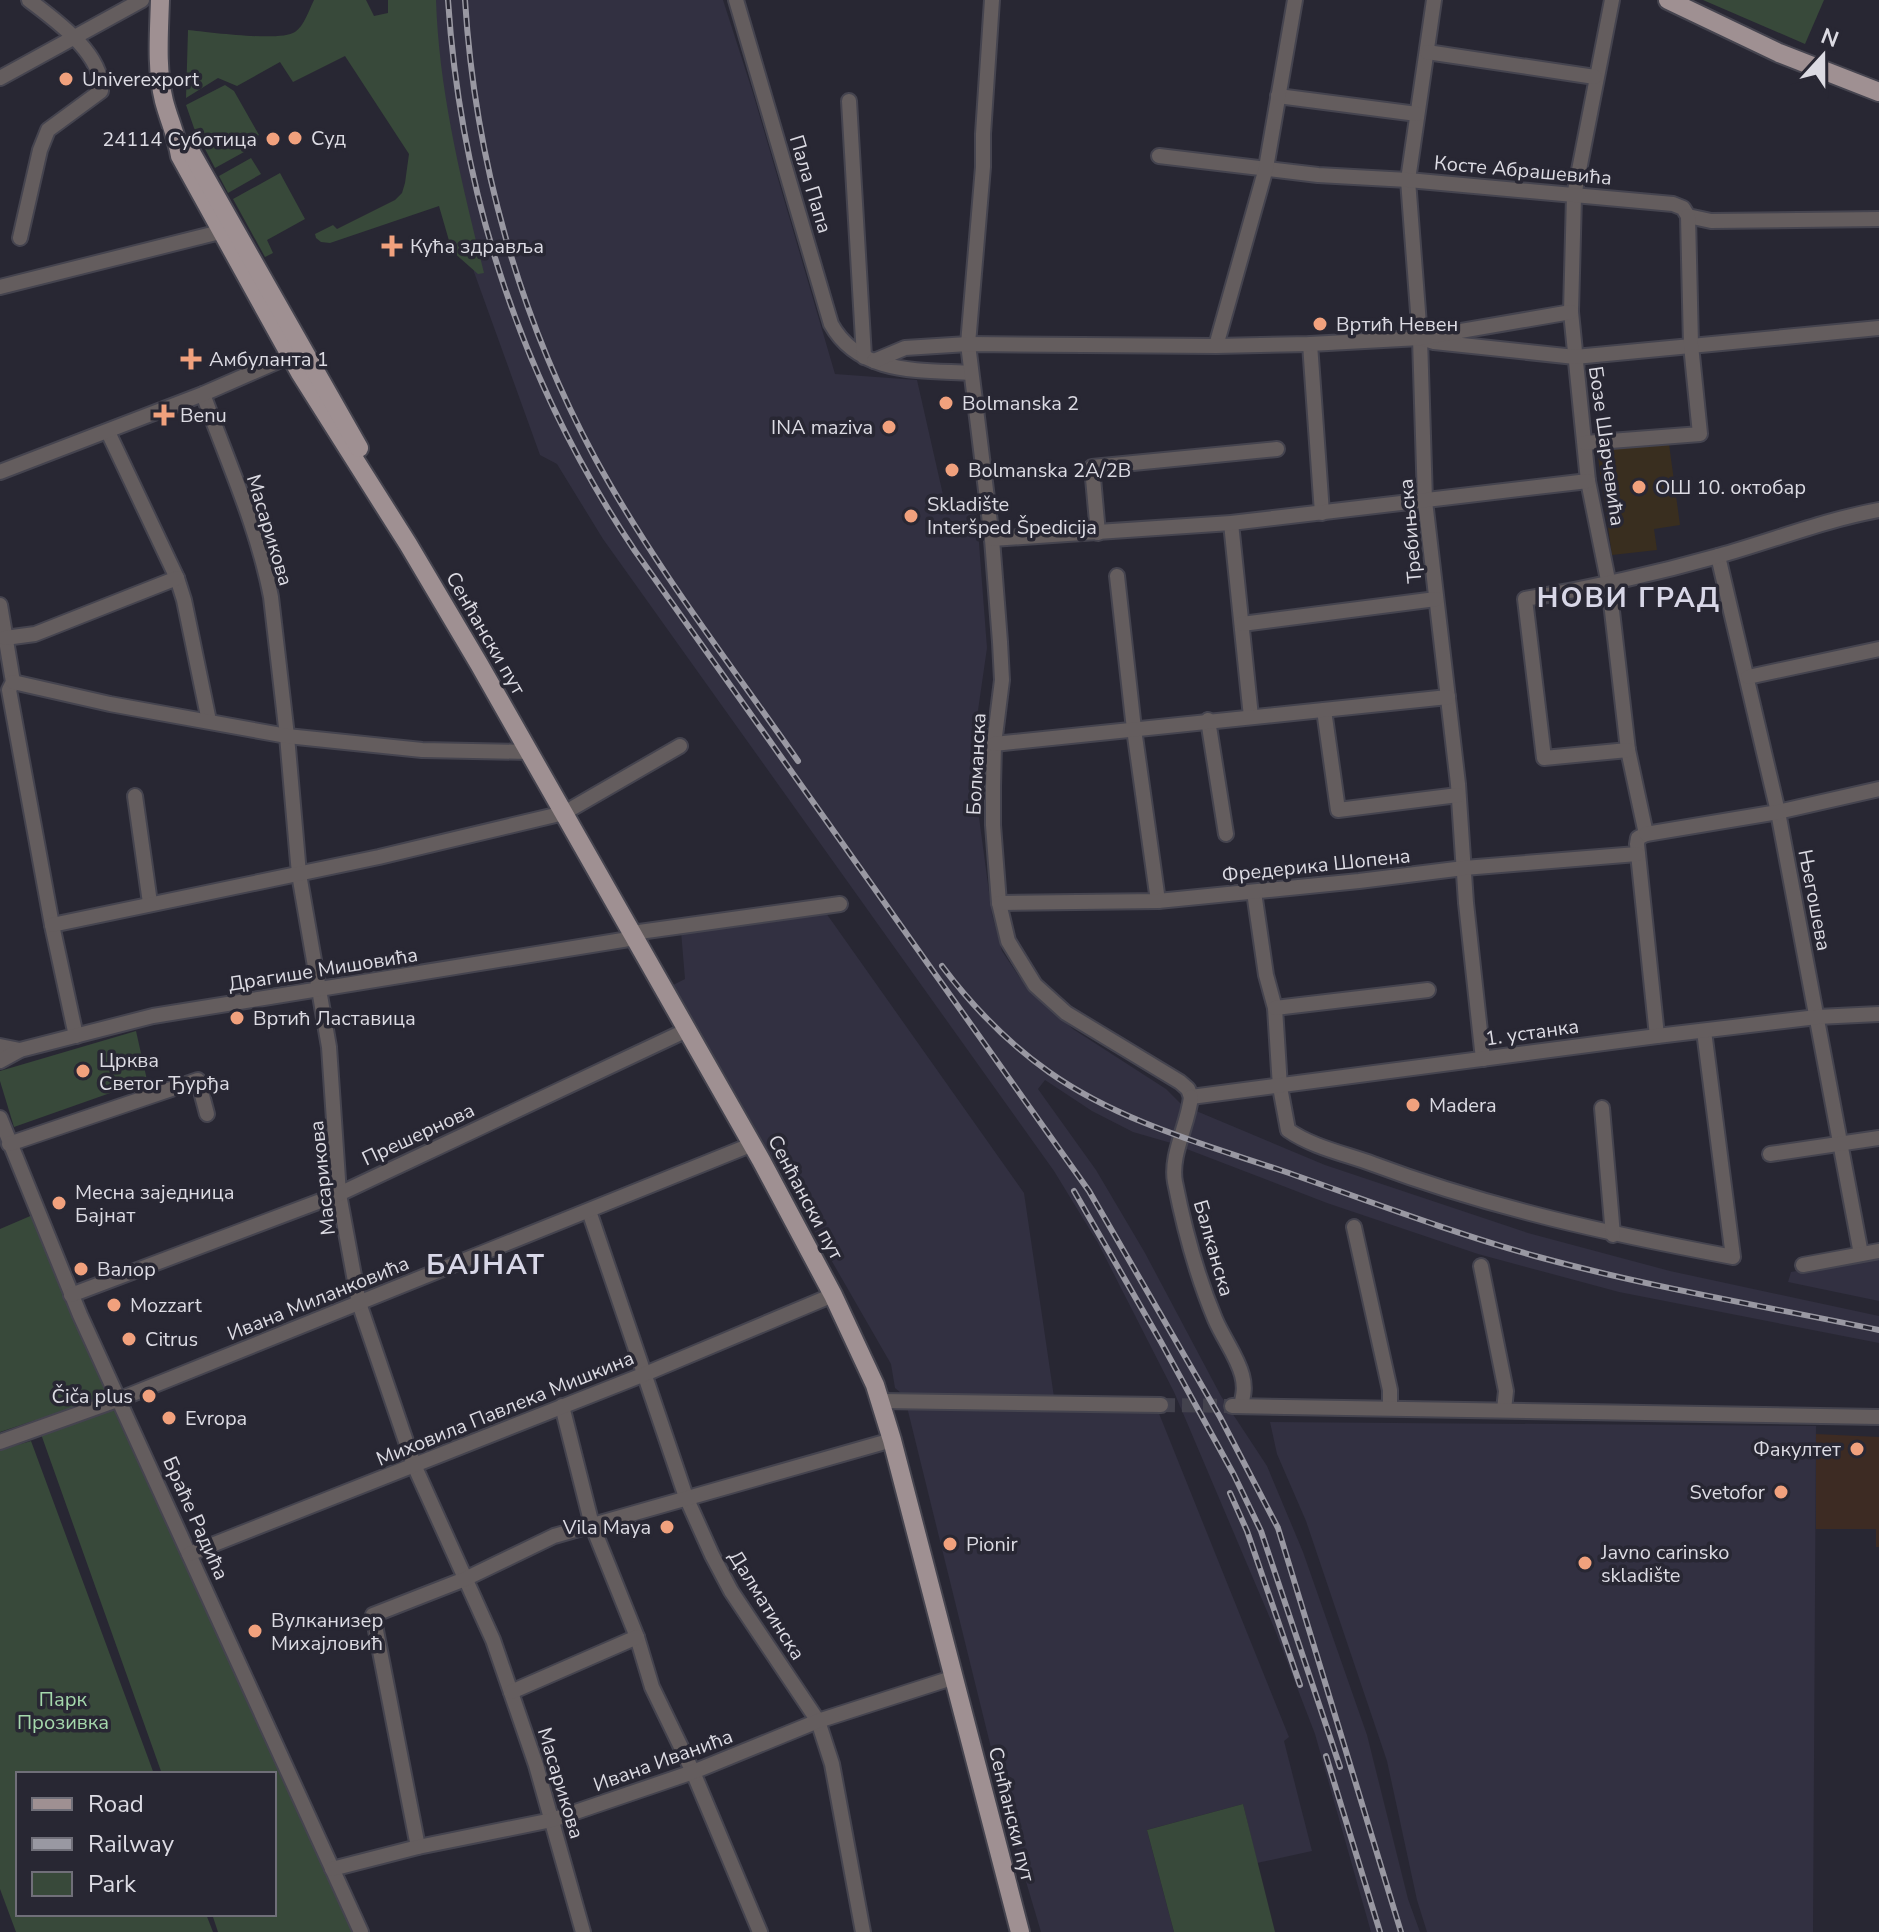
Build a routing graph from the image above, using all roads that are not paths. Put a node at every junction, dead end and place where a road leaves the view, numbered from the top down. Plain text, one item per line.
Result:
1 (29, 0) edge
2 (142, 0) edge
3 (160, 0) edge
4 (736, 0) edge
5 (992, 0) edge
6 (1295, 0) edge
7 (1434, 0) edge
8 (1612, 0) edge
9 (1668, 0) edge
10 (75, 37) junction
11 (1427, 52) junction
12 (1595, 77) junction
13 (0, 78) edge
14 (1879, 92) edge
15 (1278, 96) junction
16 (849, 101) dead end
17 (1417, 114) junction
18 (176, 133) junction
19 (1159, 156) dead end
20 (1266, 168) junction
21 (1408, 180) junction
22 (1574, 196) junction
23 (1688, 216) junction
24 (1879, 219) edge
25 (220, 232) junction
26 (20, 238) dead end
27 (0, 287) edge
28 (1571, 312) junction
29 (1879, 328) edge
30 (1420, 338) junction
31 (968, 344) junction
32 (1310, 344) junction
33 (1691, 345) junction
34 (1216, 346) junction
35 (298, 353) junction
36 (1575, 357) junction
37 (869, 359) junction
38 (971, 373) junction
39 (203, 394) junction
40 (108, 432) junction
41 (1585, 443) junction
42 (1277, 449) dead end
43 (0, 472) edge
44 (1588, 481) junction
45 (1425, 501) junction
46 (1879, 510) edge
47 (1322, 513) junction
48 (1231, 523) junction
49 (1098, 533) junction
50 (992, 539) junction
51 (1718, 556) junction
52 (1117, 576) dead end
53 (177, 578) junction
54 (1609, 585) junction
55 (1436, 599) junction
56 (0, 605) edge
57 (1242, 624) junction
58 (5, 638) junction
59 (1879, 649) edge
60 (1748, 677) junction
61 (13, 682) junction
62 (1448, 697) junction
63 (1324, 710) junction
64 (1251, 717) junction
65 (1208, 720) junction
66 (209, 721) junction
67 (1134, 729) junction
68 (287, 736) junction
69 (994, 744) junction
70 (680, 746) dead end
71 (1628, 750) junction
72 (530, 752) junction
73 (1879, 789) edge
74 (1458, 795) junction
75 (135, 796) dead end
76 (1778, 812) junction
77 (564, 813) junction
78 (1226, 834) dead end
79 (1646, 834) junction
80 (1637, 854) junction
81 (1464, 868) junction
82 (299, 874) junction
83 (1254, 892) junction
84 (1158, 901) junction
85 (150, 903) junction
86 (999, 903) junction
87 (840, 904) dead end
88 (52, 925) junction
89 (634, 936) junction
90 (319, 990) junction
91 (1428, 990) dead end
92 (1275, 1008) junction
93 (1879, 1014) edge
94 (1817, 1017) junction
95 (687, 1030) junction
96 (1704, 1031) junction
97 (76, 1036) junction
98 (1657, 1036) junction
99 (0, 1046) edge
100 (20, 1050) junction
101 (1483, 1059) junction
102 (0, 1061) edge
103 (1280, 1087) junction
104 (1191, 1097) junction
105 (1602, 1108) dead end
106 (207, 1114) dead end
107 (0, 1118) edge
108 (1879, 1138) edge
109 (9, 1144) junction
110 (753, 1144) junction
111 (1842, 1145) junction
112 (1770, 1154) dead end
113 (339, 1194) junction
114 (589, 1211) junction
115 (1354, 1227) dead end
116 (1613, 1235) junction
117 (1879, 1251) edge
118 (1861, 1254) junction
119 (1803, 1265) dead end
120 (1481, 1266) dead end
121 (71, 1295) junction
122 (833, 1295) junction
123 (359, 1303) junction
124 (645, 1374) junction
125 (120, 1399) junction
126 (881, 1401) junction
127 (1161, 1405) tunnel mouth
128 (562, 1406) junction
129 (1390, 1407) junction
130 (1504, 1410) junction
131 (1879, 1417) edge
132 (892, 1440) junction
133 (0, 1442) edge
134 (414, 1465) junction
135 (686, 1497) junction
136 (592, 1525) junction
137 (189, 1554) junction
138 (465, 1579) junction
139 (637, 1637) junction
140 (955, 1677) junction
141 (511, 1692) junction
142 (818, 1721) junction
143 (693, 1772) junction
144 (552, 1820) junction
145 (418, 1847) junction
146 (332, 1869) junction
147 (361, 1932) edge
148 (583, 1932) edge
149 (760, 1932) edge
150 (863, 1932) edge
151 (1020, 1932) edge

1 - 10 street
2 - 10 street
3 - 18 main road
4 - 37 street, Пала Папа
5 - 31 street, Болманска
6 - 15 street
7 - 11 street, Требињска
8 - 12 street, Бозе Шарчевића
9 - 14 main road
10 - 13 street
10 - 26 street
11 - 12 street
11 - 17 street, Требињска
12 - 22 street, Бозе Шарчевића
15 - 17 street
15 - 20 street
16 - 37 street
17 - 21 street, Требињска
18 - 25 main road, Сенћански пут
18 - 35 main road, Сенћански пут
19 - 20 street, Косте Абрашевића
20 - 21 street, Косте Абрашевића
20 - 34 street
21 - 22 street, Косте Абрашевића
21 - 30 street, Требињска
22 - 23 street, Косте Абрашевића
22 - 28 street, Бозе Шарчевића
23 - 24 street, Косте Абрашевића
23 - 33 street
25 - 27 street
25 - 35 main road, Сенћански пут
28 - 30 street
28 - 36 street, Бозе Шарчевића
29 - 33 street
30 - 32 street
30 - 36 street
30 - 45 street, Требињска
31 - 34 street
31 - 37 street
31 - 38 street, Болманска
32 - 34 street
32 - 47 street
33 - 36 street
33 - 41 street
35 - 39 street
35 - 72 main road, Сенћански пут
36 - 41 street, Бозе Шарчевића
37 - 38 street
38 - 50 street, Болманска
39 - 40 street
39 - 68 street, Масарикова
40 - 43 street
40 - 53 street
41 - 44 street, Бозе Шарчевића
42 - 49 street
44 - 45 street
44 - 54 street, Бозе Шарчевића
45 - 47 street
45 - 55 street, Требињска
46 - 51 street
47 - 48 street
48 - 49 street
48 - 57 street
49 - 50 street
50 - 69 street, Болманска
51 - 54 street
51 - 60 street, Његошева
52 - 67 street
53 - 58 street
53 - 66 street
54 - 71 street, Бозе Шарчевића
54 - 71 street
55 - 57 street
55 - 62 street, Требињска
56 - 58 street
57 - 64 street
58 - 61 street
59 - 60 street
60 - 76 street, Његошева
61 - 66 street
61 - 88 street
62 - 63 street
62 - 74 street, Требињска
63 - 64 street
63 - 74 street
64 - 65 street
65 - 67 street
65 - 78 street
66 - 68 street
67 - 69 street
67 - 84 street
68 - 72 street
68 - 82 street, Масарикова
69 - 86 street, Болманска
70 - 77 street
71 - 79 street, Бозе Шарчевића
72 - 77 main road, Сенћански пут
73 - 76 street
74 - 81 street, Требињска
75 - 85 street
76 - 79 street
76 - 94 street, Његошева
77 - 82 street
77 - 89 main road, Сенћански пут
79 - 80 street
80 - 81 street, Фредерика Шопена
80 - 98 street
81 - 83 street, Фредерика Шопена
81 - 101 street, Требињска
82 - 85 street
82 - 90 street, Масарикова
83 - 84 street, Фредерика Шопена
83 - 92 street
84 - 86 street, Фредерика Шопена
85 - 88 street
86 - 104 street, Болманска
87 - 89 street, Драгише Мишовића
88 - 97 street
89 - 90 street, Драгише Мишовића
89 - 95 main road, Сенћански пут
90 - 97 street, Драгише Мишовића
90 - 113 street, Масарикова
91 - 92 street
92 - 103 street
93 - 94 street, 1. устанка
94 - 96 street, 1. устанка
94 - 111 street, Његошева
95 - 110 main road, Сенћански пут
95 - 113 street, Прешернова
96 - 98 street, 1. устанка
96 - 116 street
97 - 100 street, Драгише Мишовића
98 - 101 street, 1. устанка
99 - 100 street, Драгише Мишовића
100 - 102 street, Драгише Мишовића
101 - 103 street, 1. устанка
103 - 104 street, 1. устанка
103 - 116 street
104 - 129 street, Балканска
105 - 116 street
106 - 109 street
107 - 109 street, Браће Радића
108 - 111 street
109 - 121 street, Браће Радића
110 - 114 street, Ивана Миланковића
110 - 122 main road, Сенћански пут
111 - 112 street
111 - 118 street, Његошева
113 - 121 street, Прешернова
113 - 123 street, Масарикова
114 - 123 street, Ивана Миланковића
114 - 124 street, Далматинска
115 - 129 street
117 - 118 street
118 - 119 street
120 - 130 street
121 - 125 street, Браће Радића
122 - 124 street, Миховила Павлека Мишкина
122 - 126 main road, Сенћански пут
123 - 125 street, Ивана Миланковића
123 - 134 street, Масарикова
124 - 128 street, Миховила Павлека Мишкина
124 - 135 street, Далматинска
125 - 133 street, Ивана Миланковића
125 - 137 street, Браће Радића
126 - 127 street
126 - 132 main road, Сенћански пут
128 - 134 street, Миховила Павлека Мишкина
128 - 136 street
129 - 130 street
130 - 131 street
132 - 135 street
132 - 140 main road, Сенћански пут
134 - 137 street, Миховила Павлека Мишкина
134 - 138 street, Масарикова
135 - 136 street
135 - 142 street, Далматинска
136 - 138 street
136 - 139 street
137 - 146 street, Браће Радића
138 - 141 street, Масарикова
138 - 145 street
139 - 141 street
139 - 143 street
140 - 142 street, Ивана Иванића
140 - 151 main road, Сенћански пут
141 - 144 street, Масарикова
142 - 143 street, Ивана Иванића
142 - 150 street, Далматинска
143 - 144 street, Ивана Иванића
143 - 149 street
144 - 145 street, Ивана Иванића
144 - 148 street, Масарикова
145 - 146 street, Ивана Иванића
146 - 147 street, Браће Радића

